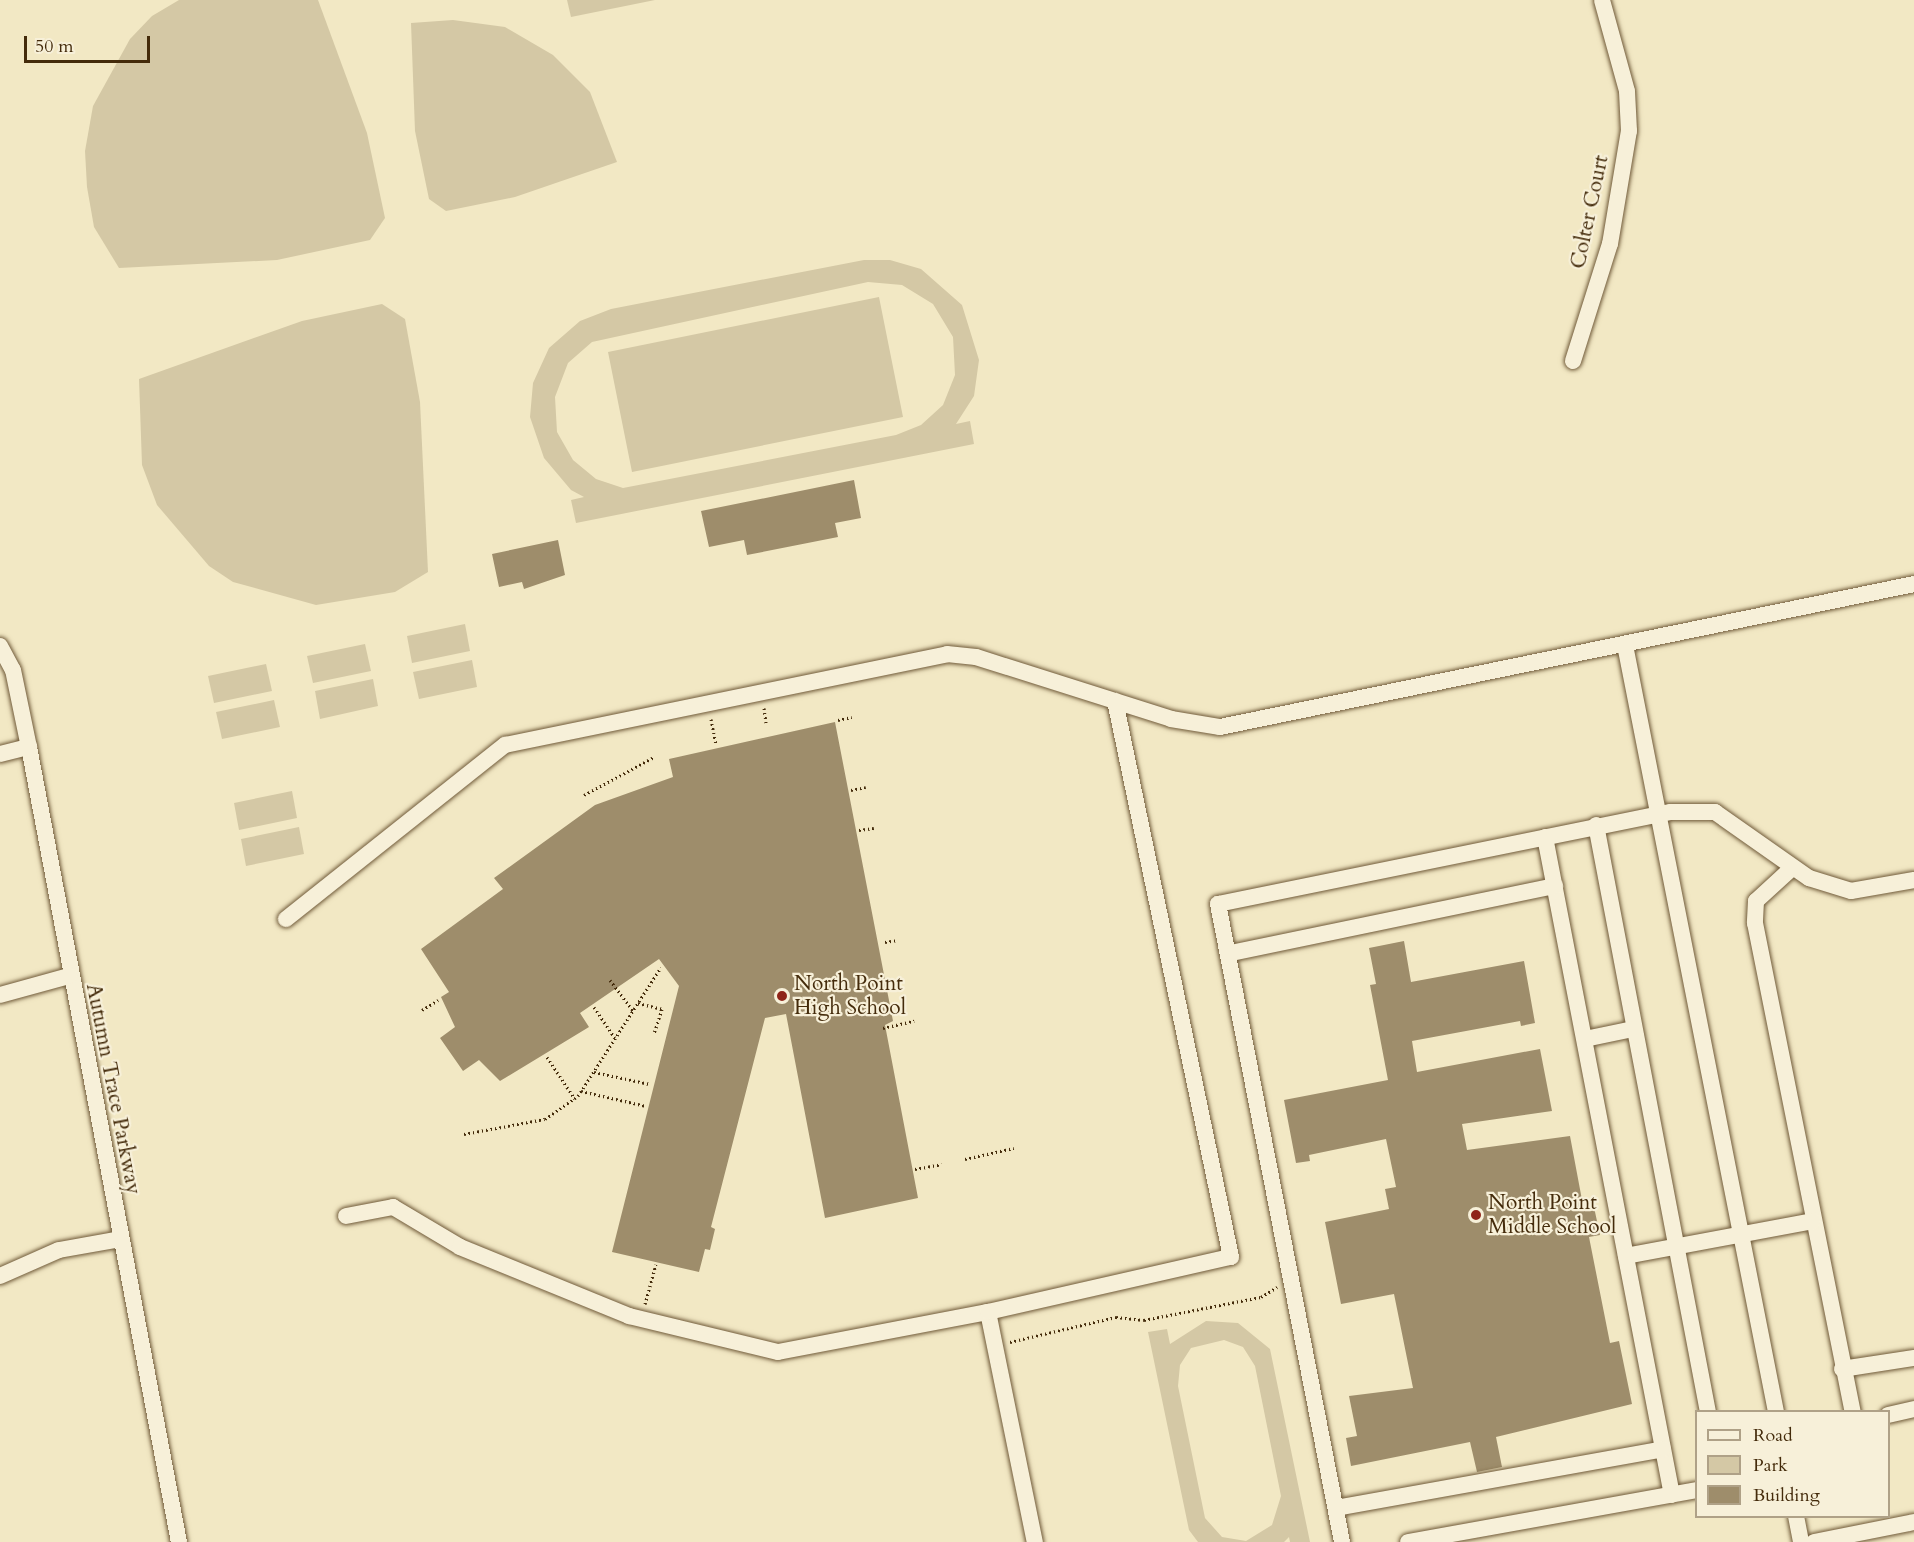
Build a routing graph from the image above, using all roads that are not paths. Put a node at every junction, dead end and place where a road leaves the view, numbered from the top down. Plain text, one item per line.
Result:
1 (1602, 0) edge
2 (1573, 361) dead end
3 (1914, 584) edge
4 (1625, 645) junction
5 (0, 646) edge
6 (1115, 701) junction
7 (29, 747) junction
8 (0, 754) edge
9 (1658, 813) junction
10 (1596, 825) junction
11 (1545, 837) junction
12 (1792, 868) junction
13 (1914, 880) edge
14 (1555, 886) junction
15 (286, 919) dead end
16 (1231, 953) junction
17 (69, 976) junction
18 (0, 995) edge
19 (1633, 1029) junction
20 (1584, 1039) junction
21 (346, 1216) dead end
22 (1813, 1221) junction
23 (1740, 1232) junction
24 (120, 1239) junction
25 (1675, 1246) junction
26 (1626, 1256) junction
27 (0, 1276) edge
28 (988, 1312) junction
29 (1914, 1358) edge
30 (1842, 1369) junction
31 (1914, 1409) edge
32 (1708, 1410) edge
33 (1776, 1410) edge
34 (1852, 1410) edge
35 (1890, 1414) edge
36 (1663, 1449) junction
37 (1695, 1490) edge
38 (1672, 1495) junction
39 (1336, 1508) junction
40 (1796, 1518) edge
41 (1914, 1522) edge
42 (179, 1542) edge
43 (1035, 1542) edge
44 (1342, 1542) edge
45 (1408, 1542) edge
46 (1801, 1542) edge
47 (1814, 1542) edge

1 - 2 street, Colter Court
3 - 4 street
4 - 6 street
4 - 9 street
5 - 7 street, Autumn Trace Parkway
6 - 15 street
6 - 28 street
7 - 8 street
7 - 17 street, Autumn Trace Parkway
9 - 10 street
9 - 12 street
9 - 23 street
10 - 11 street
10 - 19 street
11 - 14 street
11 - 16 street
12 - 13 street
12 - 22 street
14 - 16 street
14 - 20 street
16 - 39 street
17 - 18 street
17 - 24 street, Autumn Trace Parkway
19 - 20 street
19 - 25 street
20 - 26 street
21 - 28 street
22 - 23 street
22 - 30 street
23 - 25 street
23 - 33 street
24 - 27 street
24 - 42 street, Autumn Trace Parkway
25 - 26 street
25 - 32 street
26 - 36 street
28 - 43 street
29 - 30 street
30 - 34 street
31 - 35 street
36 - 38 street
36 - 39 street
37 - 38 street
38 - 45 street
39 - 44 street
40 - 46 street
41 - 47 street

